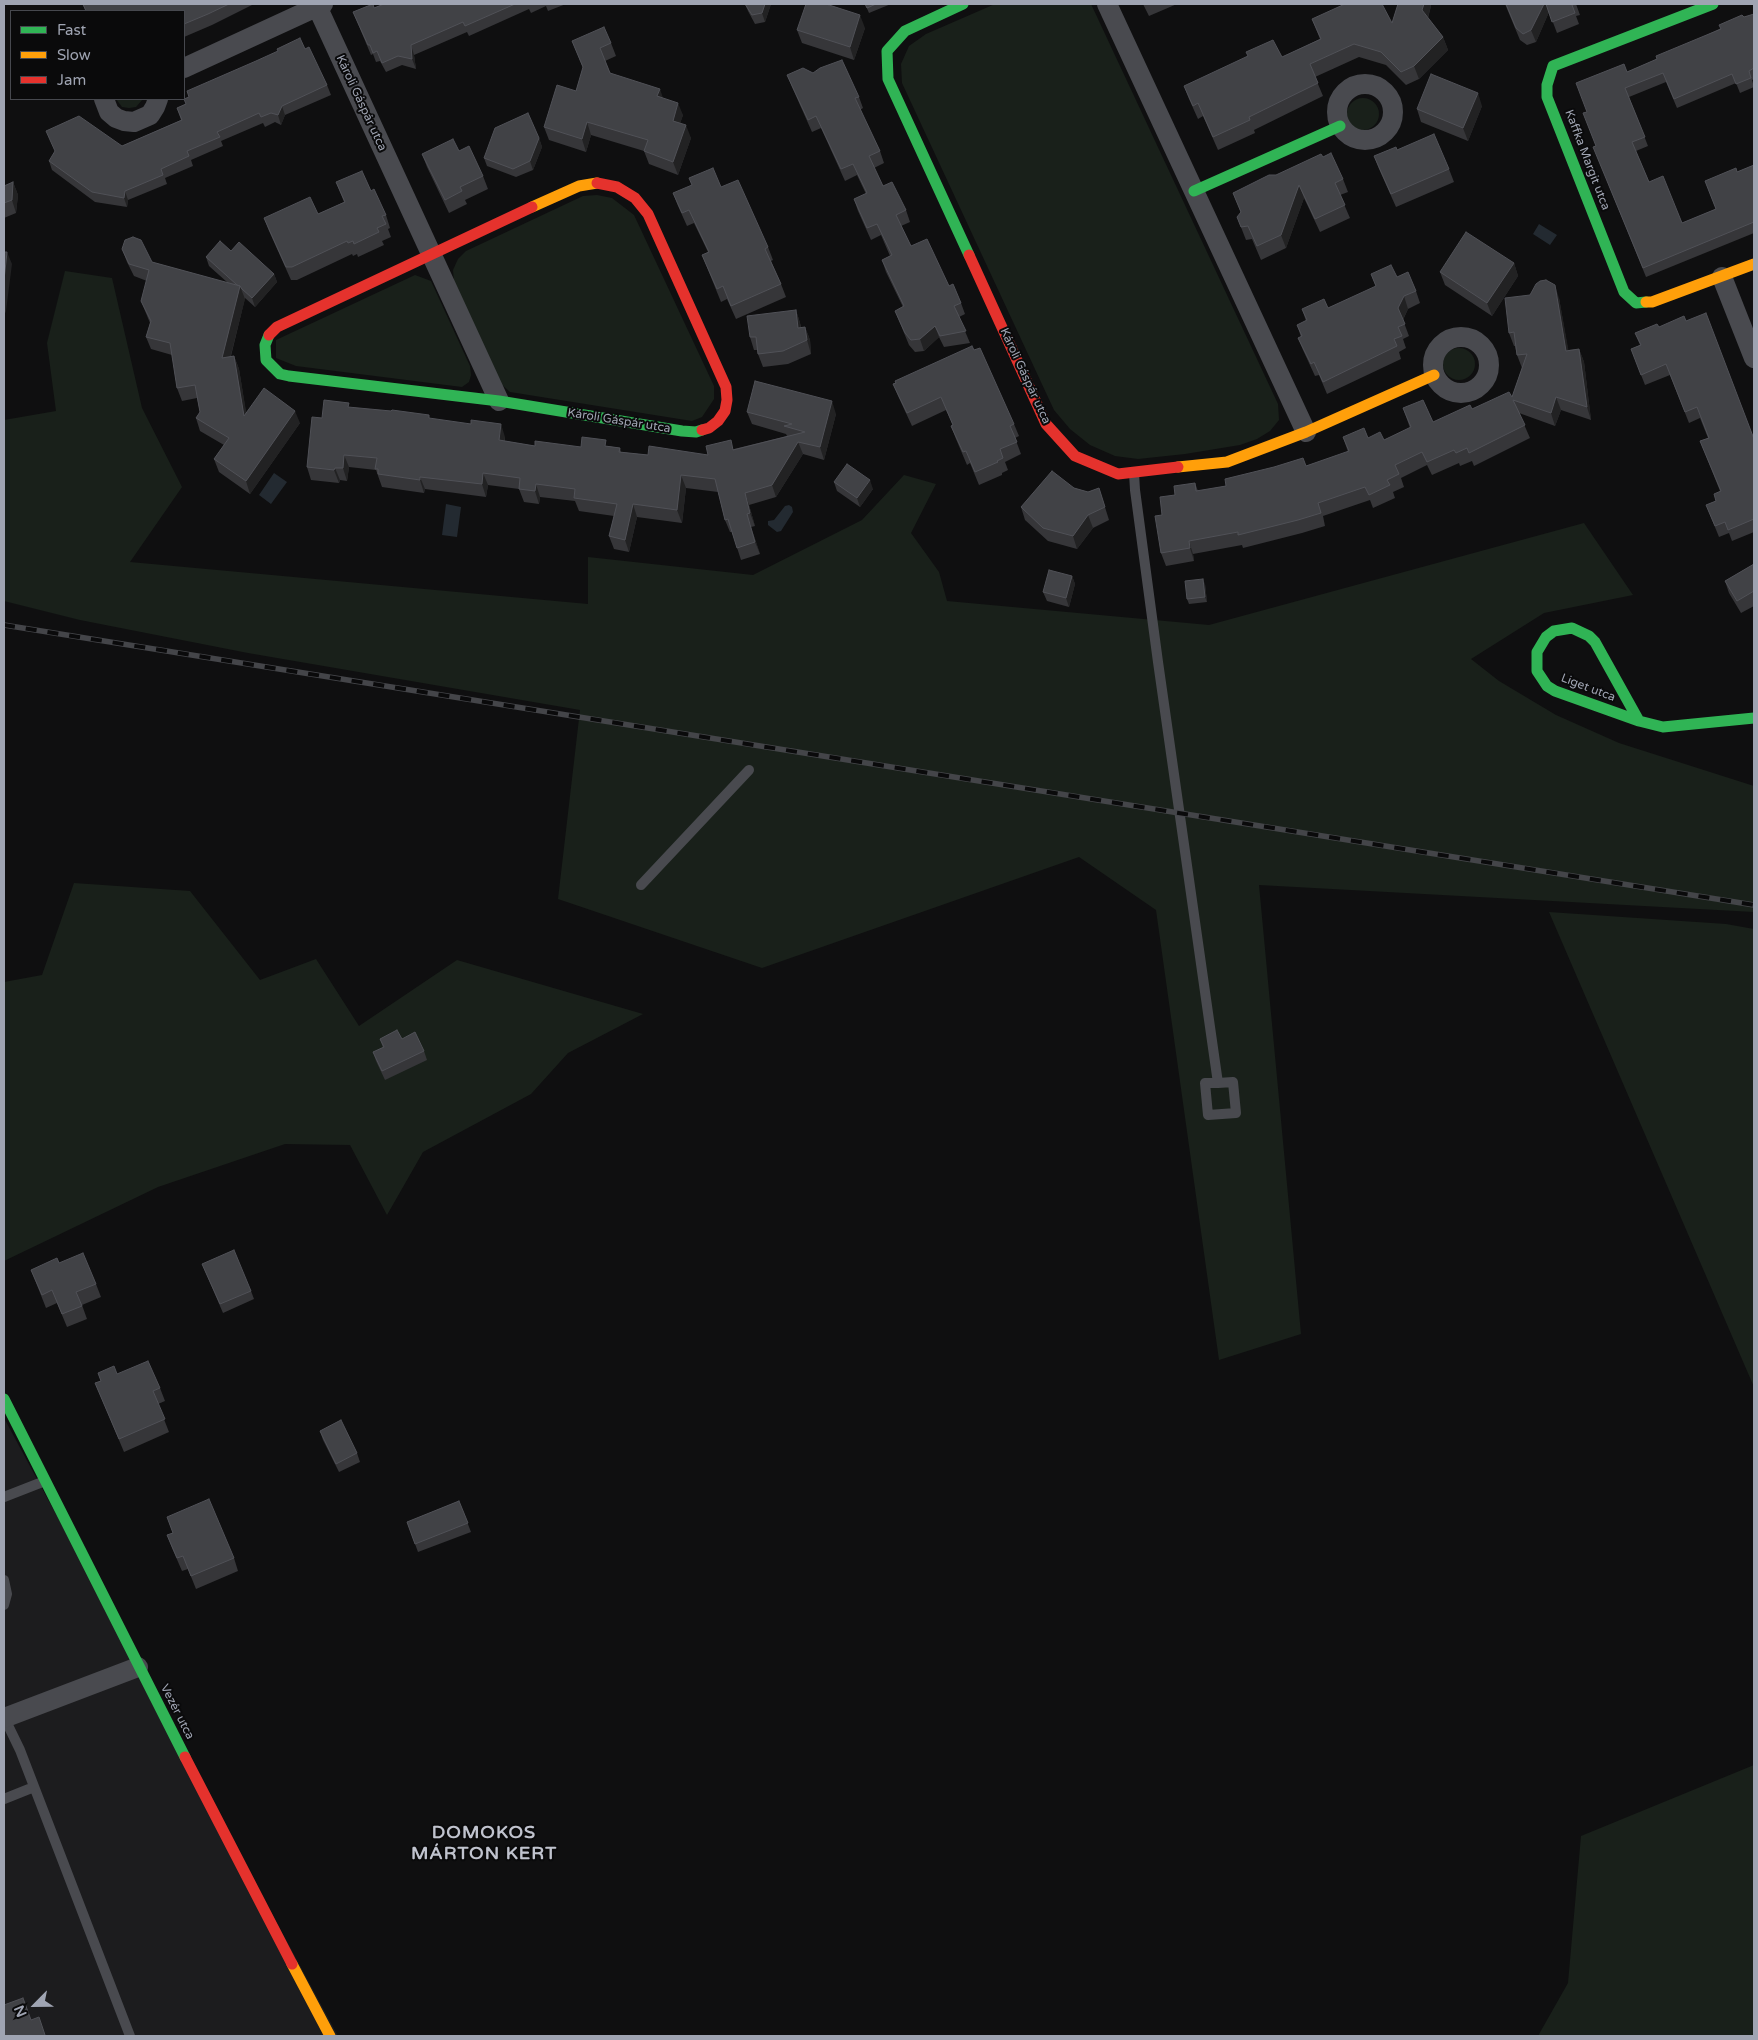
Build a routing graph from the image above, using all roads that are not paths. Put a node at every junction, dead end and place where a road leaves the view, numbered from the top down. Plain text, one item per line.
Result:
1 (963, 4) edge
2 (1107, 4) edge
3 (1713, 4) edge
4 (319, 5) edge
5 (185, 68) edge
6 (104, 100) edge
7 (158, 100) edge
8 (1340, 126) dead end
9 (1194, 191) junction
10 (431, 253) junction
11 (1754, 264) edge
12 (1722, 276) junction
13 (1754, 358) edge
14 (1434, 375) dead end
15 (499, 402) junction
16 (1306, 432) junction
17 (1134, 472) junction
18 (1754, 718) edge
19 (1639, 722) junction
20 (749, 770) dead end
21 (641, 885) dead end
22 (1218, 1083) dead end
23 (4, 1399) edge
24 (46, 1481) junction
25 (4, 1497) edge
26 (4, 1580) edge
27 (4, 1605) edge
28 (138, 1667) junction
29 (4, 1718) edge
30 (34, 1787) junction
31 (4, 1798) edge
32 (130, 2036) edge
33 (330, 2036) edge

1 - 17 street, Károli Gáspár utca
2 - 9 street
3 - 12 street, Kaffka Margit utca
4 - 5 street, Károli Gáspár utca
4 - 10 street, Károli Gáspár utca
6 - 7 street
8 - 9 street
9 - 16 street
10 - 15 street, Károli Gáspár utca
10 - 15 street, Károli Gáspár utca
10 - 15 street, Károli Gáspár utca
11 - 12 street, Kaffka Margit utca
12 - 13 street
14 - 16 street, Károli Gáspár utca
16 - 17 street, Károli Gáspár utca
17 - 22 lane
18 - 19 street, Liget utca
19 - 19 street, Liget utca
20 - 21 lane
23 - 24 street, Vezér utca
24 - 25 lane
24 - 28 street, Vezér utca
26 - 27 lane
28 - 29 street
28 - 33 street, Vezér utca
29 - 30 lane
30 - 31 lane
30 - 32 lane

